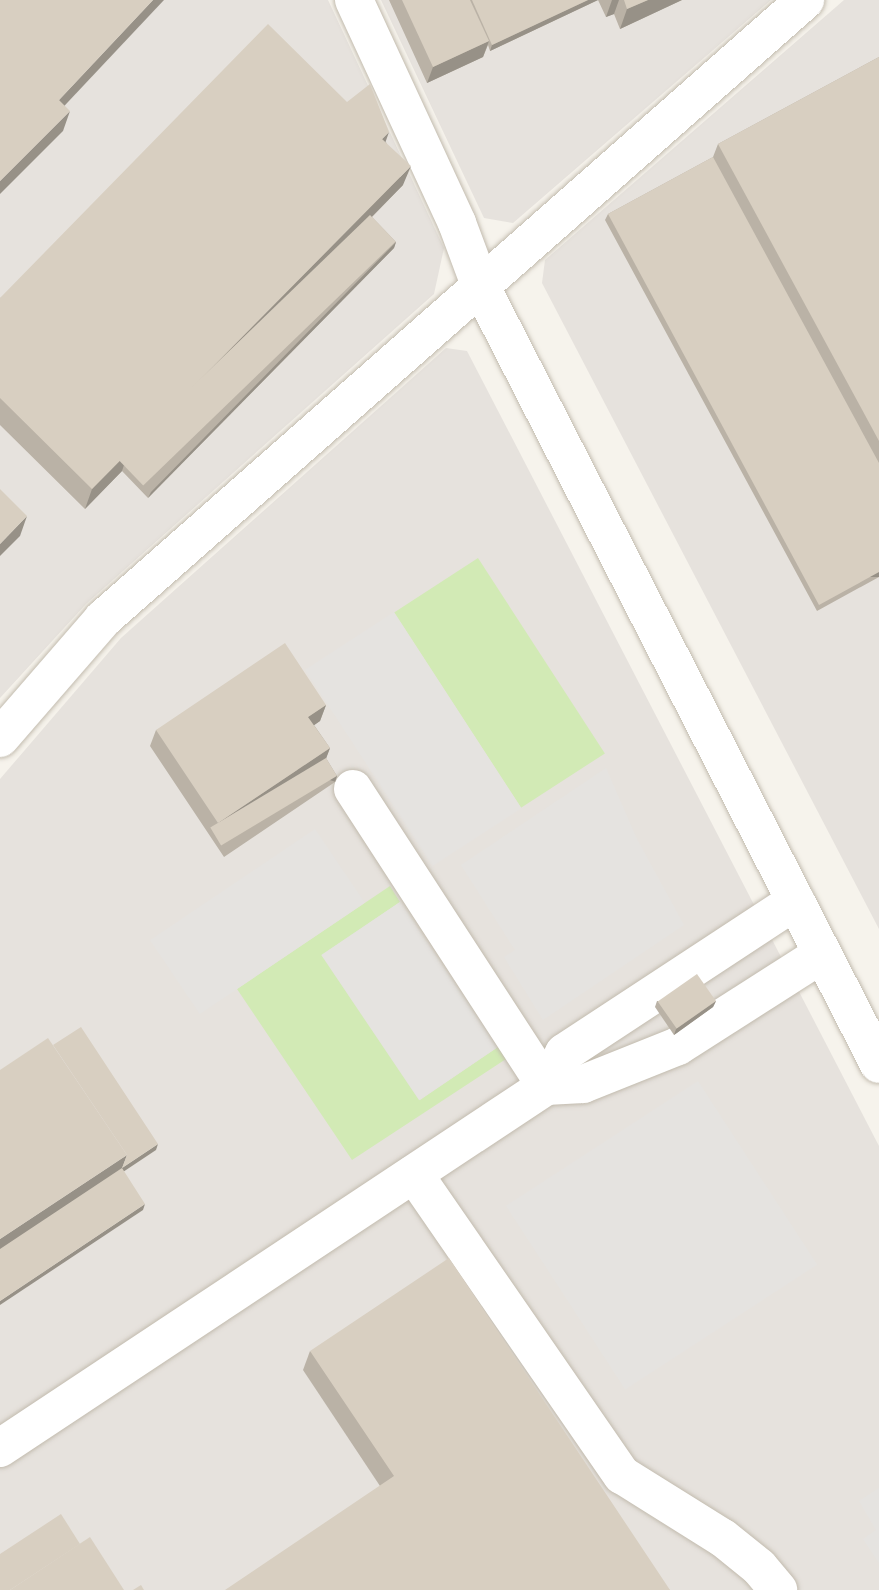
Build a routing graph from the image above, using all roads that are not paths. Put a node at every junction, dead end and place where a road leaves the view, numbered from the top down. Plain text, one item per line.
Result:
1 (354, 0) edge
2 (805, 0) edge
3 (480, 285) junction
4 (0, 738) edge
5 (353, 789) dead end
6 (795, 901) junction
7 (822, 954) junction
8 (879, 1063) edge
9 (547, 1086) junction
10 (414, 1174) junction
11 (0, 1448) edge
12 (778, 1590) edge

1 - 3 street
2 - 3 street
3 - 4 street
3 - 6 street
5 - 9 street
6 - 7 street
6 - 9 street
7 - 8 street
7 - 9 street
9 - 10 street
10 - 11 street
10 - 12 street

